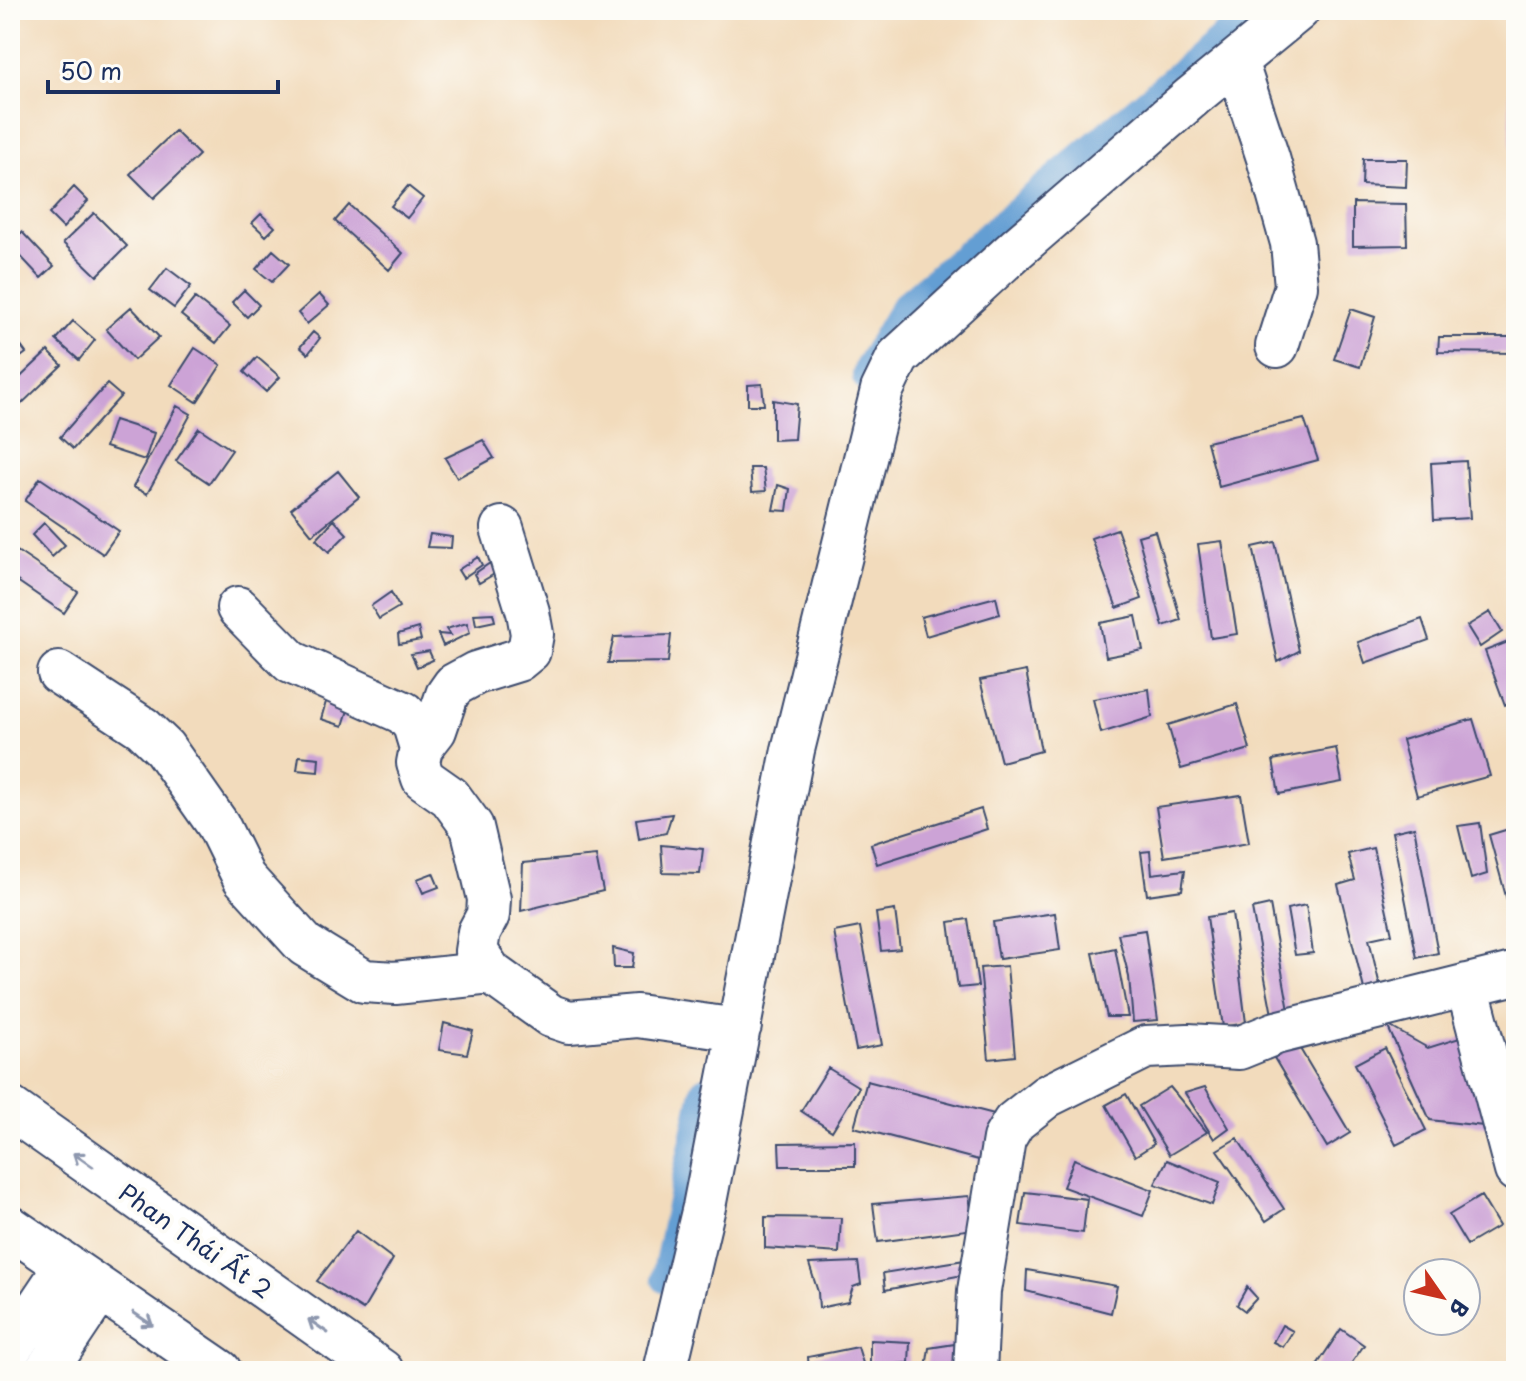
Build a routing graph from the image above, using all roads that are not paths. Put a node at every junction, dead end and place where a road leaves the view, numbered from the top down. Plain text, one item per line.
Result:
1 (1298, 10) edge
2 (1236, 61) junction
3 (1277, 346) dead end
4 (502, 528) dead end
5 (238, 608) dead end
6 (59, 673) dead end
7 (421, 748) junction
8 (491, 973) junction
9 (1516, 973) edge
10 (1467, 985) junction
11 (719, 1026) junction
12 (10, 1108) edge
13 (1516, 1170) edge
14 (10, 1227) edge
15 (65, 1267) junction
16 (100, 1290) junction
17 (10, 1349) edge
18 (46, 1371) edge
19 (220, 1371) edge
20 (382, 1371) edge
21 (665, 1371) edge
22 (975, 1371) edge

1 - 2 street
2 - 3 street
2 - 11 street
4 - 7 street
5 - 7 street
6 - 8 street
7 - 8 street
8 - 11 street
9 - 10 street
10 - 13 street
10 - 22 street
11 - 21 street
20 -> 12 street, Phan Thái Ất 2
14 - 15 street
15 - 16 street
15 - 17 street
16 - 18 street
16 -> 19 street

